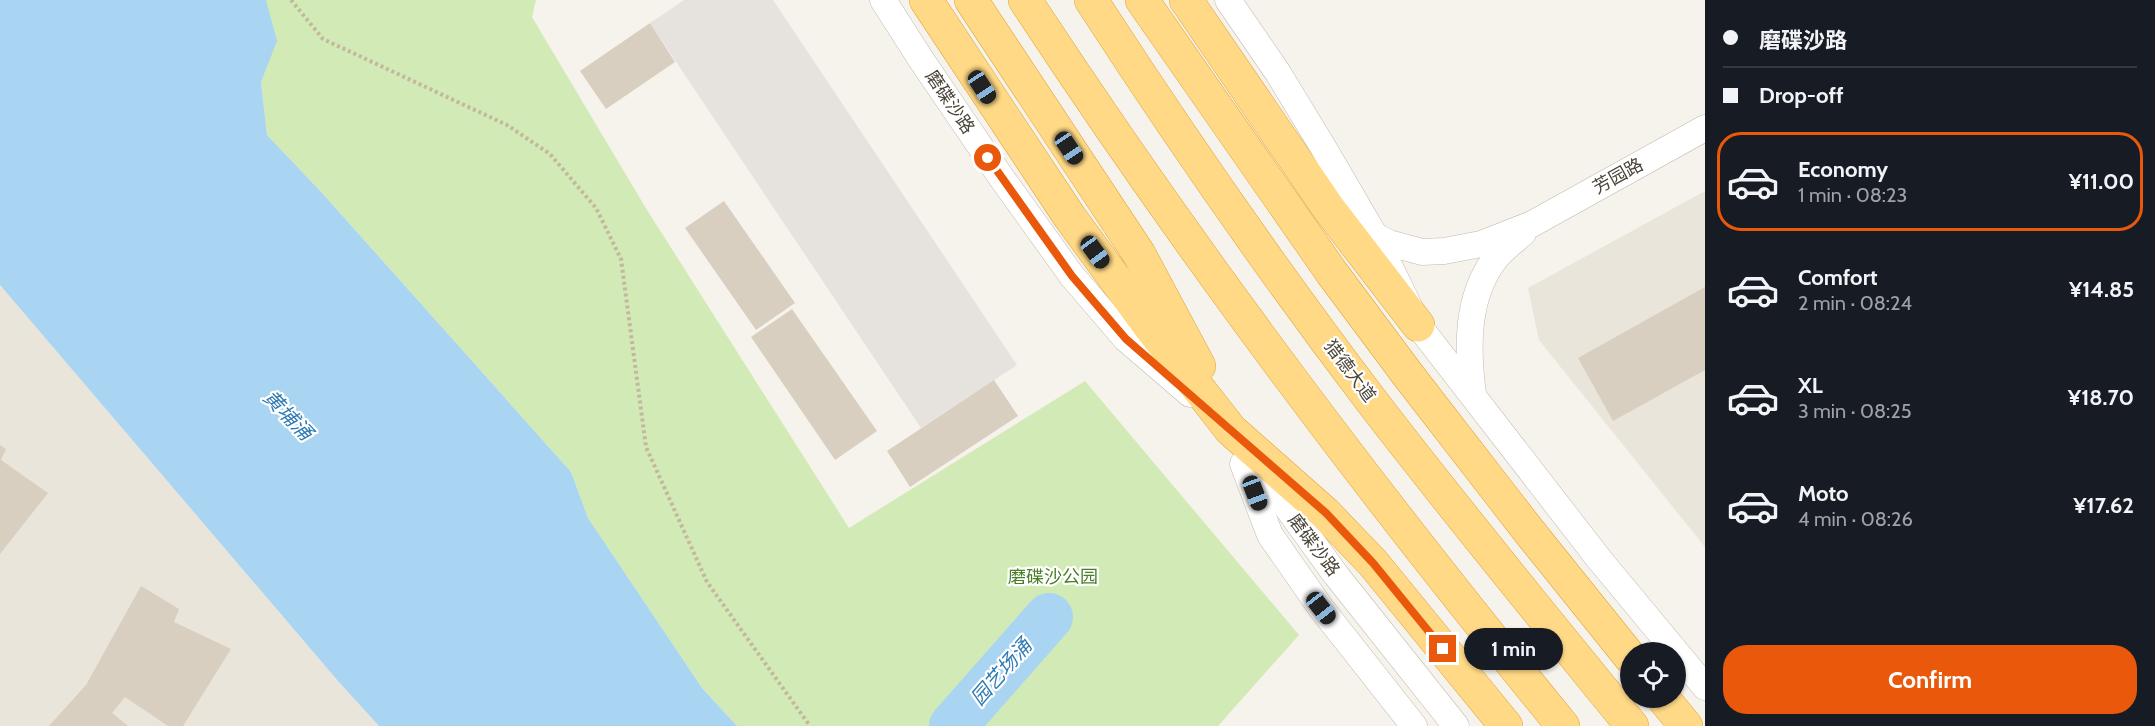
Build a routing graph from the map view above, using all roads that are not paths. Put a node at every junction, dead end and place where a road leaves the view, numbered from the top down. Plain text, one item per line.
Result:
1 (883, 0) edge
2 (926, 0) edge
3 (971, 0) edge
4 (1025, 0) edge
5 (1090, 0) edge
6 (1142, 0) edge
7 (1186, 0) edge
8 (1228, 0) edge
9 (1705, 128) edge
10 (1329, 209) junction
11 (1532, 224) junction
12 (1375, 236) junction
13 (1418, 325) junction
14 (1473, 394) junction
15 (1231, 429) junction
16 (1620, 645) edge
17 (1705, 687) edge
18 (1671, 708) edge
19 (1414, 726) edge
20 (1456, 726) edge
21 (1506, 726) edge
22 (1563, 726) edge
23 (1632, 726) edge
24 (1686, 726) edge

1 - 15 street, 磨碟沙路
2 - 15 highway
3 - 15 highway
4 - 22 highway
5 - 23 highway, 猎德大道
6 - 16 highway
7 - 10 highway
8 - 12 street
9 - 11 street, 芳园路
10 - 12 street
10 - 13 highway
11 - 12 street
11 - 14 street
12 - 13 street
13 - 14 street
14 - 17 street
15 - 19 street
15 - 20 street, 磨碟沙路
15 - 21 highway
18 - 24 highway

